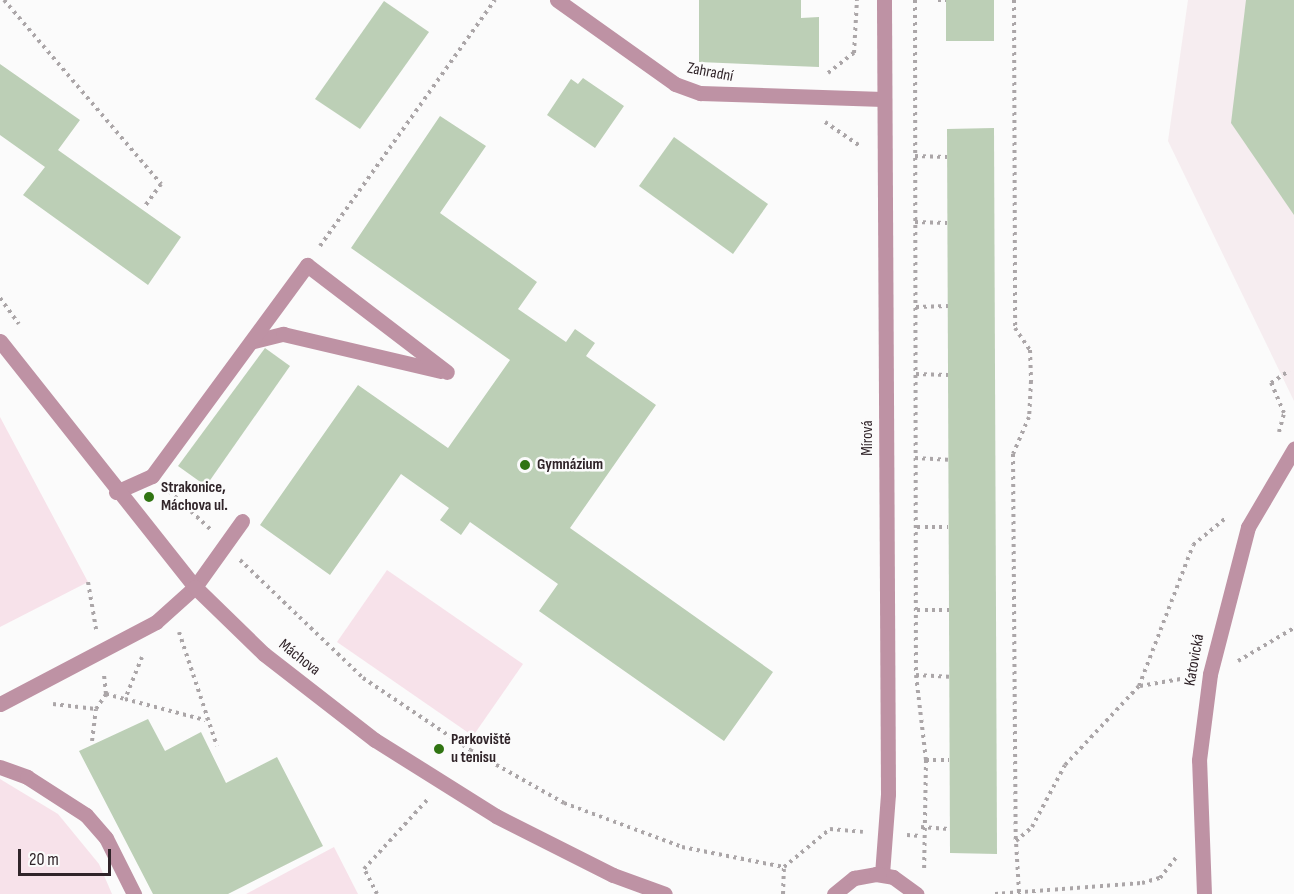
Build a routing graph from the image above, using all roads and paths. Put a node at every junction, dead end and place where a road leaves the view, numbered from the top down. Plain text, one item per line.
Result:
1 (4, 0) edge
2 (495, 0) edge
3 (557, 0) edge
4 (857, 0) edge
5 (884, 0) edge
6 (915, 0) edge
7 (938, 0) edge
8 (946, 0) edge
9 (1014, 0) edge
10 (822, 76) dead end
11 (883, 99) junction
12 (915, 156) junction
13 (947, 157) dead end
14 (146, 205) dead end
15 (915, 222) junction
16 (947, 223) dead end
17 (306, 265) junction
18 (948, 306) dead end
19 (916, 307) junction
20 (0, 340) edge
21 (254, 341) junction
22 (916, 374) junction
23 (948, 375) dead end
24 (1294, 449) edge
25 (915, 458) junction
26 (948, 460) dead end
27 (152, 476) junction
28 (116, 492) junction
29 (1234, 511) dead end
30 (242, 521) dead end
31 (917, 527) junction
32 (948, 527) dead end
33 (224, 542) junction
34 (195, 587) junction
35 (172, 608) junction
36 (917, 610) junction
37 (949, 610) dead end
38 (156, 622) junction
39 (916, 675) junction
40 (949, 677) dead end
41 (106, 694) dead end
42 (125, 699) junction
43 (0, 705) edge
44 (96, 709) dead end
45 (206, 720) junction
46 (92, 741) dead end
47 (217, 746) dead end
48 (926, 760) junction
49 (949, 760) dead end
50 (0, 767) edge
51 (443, 783) junction
52 (921, 827) junction
53 (950, 829) dead end
54 (886, 834) junction
55 (1017, 841) junction
56 (784, 867) junction
57 (882, 874) junction
58 (930, 883) dead end
59 (134, 894) edge
60 (377, 894) edge
61 (665, 894) edge
62 (783, 894) edge
63 (834, 894) edge
64 (916, 894) edge
65 (995, 894) edge
66 (1204, 894) edge

1 - 14 path
2 - 17 path
3 - 11 street, Zahradní
4 - 10 path
5 - 11 street, Mírová
6 - 12 path
7 - 8 path
9 - 55 path
11 - 54 street, Mírová
12 - 13 path
12 - 15 path
15 - 16 path
15 - 19 path
17 - 21 street
17 - 21 street
18 - 19 path
19 - 22 path
20 - 28 street, Máchova
21 - 27 street
22 - 23 path
22 - 25 path
24 - 66 street, Katovická
25 - 26 path
25 - 31 path
27 - 28 street
27 - 33 path
28 - 34 street, Máchova
29 - 55 path
30 - 33 street
31 - 32 path
31 - 36 path
33 - 34 street
33 - 56 path
34 - 35 street
34 - 51 street, Máchova
35 - 38 street
35 - 45 path
36 - 37 path
36 - 39 path
38 - 42 path
38 - 43 street
39 - 40 path
39 - 48 path
41 - 42 path
42 - 45 path
44 - 46 path
45 - 47 path
48 - 49 path
48 - 52 path
50 - 59 street
51 - 60 path
51 - 61 street, Máchova
52 - 53 path
52 - 58 path
54 - 56 path
54 - 57 street, Mírová
55 - 65 path
56 - 62 path
57 - 63 street
57 - 64 street

